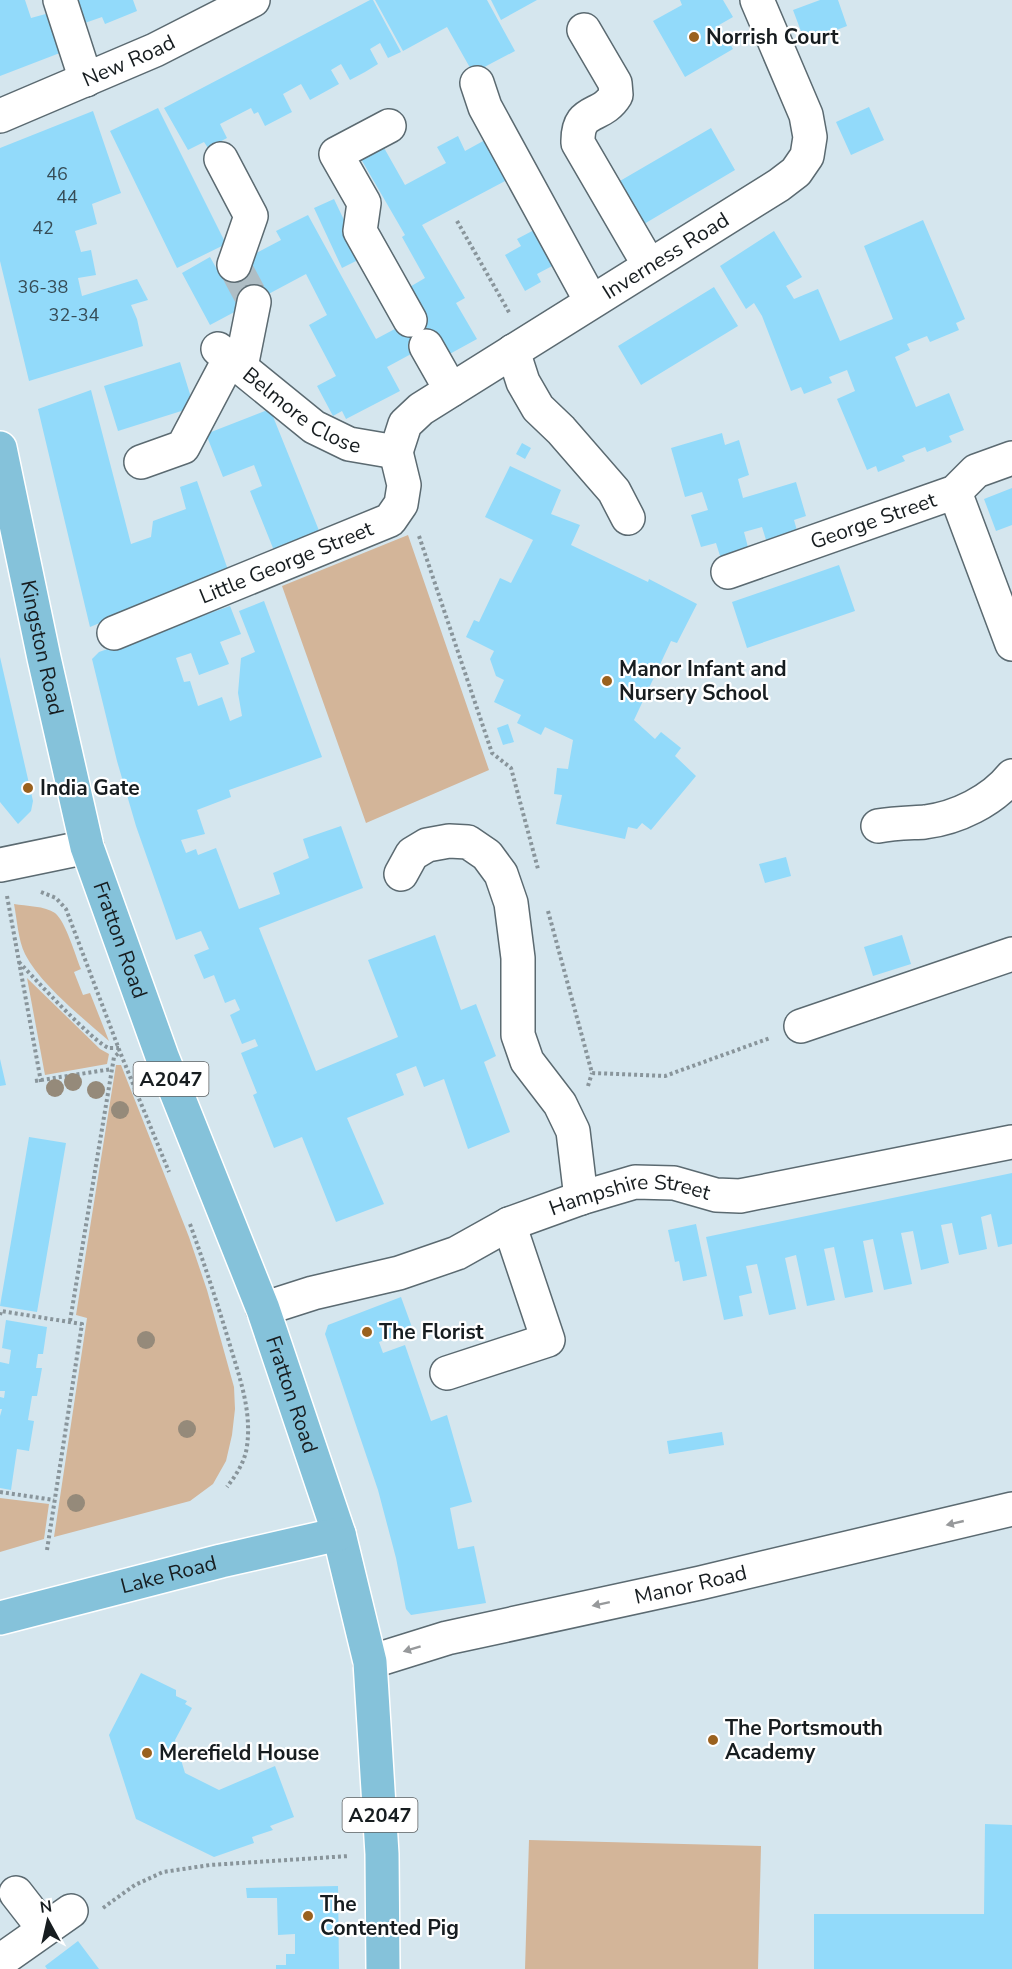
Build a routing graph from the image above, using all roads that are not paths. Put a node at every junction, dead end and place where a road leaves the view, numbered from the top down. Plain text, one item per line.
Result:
1 (60, 0) edge
2 (253, 0) edge
3 (757, 0) edge
4 (584, 30) dead end
5 (86, 80) junction
6 (477, 83) dead end
7 (0, 116) edge
8 (388, 126) dead end
9 (221, 159) dead end
10 (234, 265) dead end
11 (649, 265) junction
12 (591, 301) junction
13 (254, 302) dead end
14 (520, 346) junction
15 (230, 358) junction
16 (451, 390) junction
17 (0, 448) edge
18 (396, 452) junction
19 (1012, 458) edge
20 (141, 462) dead end
21 (955, 492) junction
22 (628, 518) dead end
23 (728, 572) dead end
24 (114, 633) dead end
25 (1012, 644) edge
26 (1012, 776) edge
27 (878, 826) dead end
28 (87, 847) junction
29 (401, 874) dead end
30 (8, 883) edge
31 (1012, 954) edge
32 (801, 1026) road end
33 (1012, 1142) edge
34 (581, 1198) junction
35 (509, 1224) junction
36 (263, 1309) junction
37 (447, 1373) dead end
38 (1012, 1509) edge
39 (339, 1534) junction
40 (0, 1618) edge
41 (370, 1662) junction
42 (16, 1893) dead end
43 (71, 1911) road end
44 (44, 1929) junction
45 (0, 1961) edge
46 (383, 1969) edge

1 - 5 street
2 - 5 street, New Road
3 - 11 street, Inverness Road
4 - 11 street
5 - 7 street, New Road
6 - 12 street
8 - 16 street
9 - 10 street
11 - 12 street, Inverness Road
12 - 14 street, Inverness Road
13 - 15 street
14 - 16 street, Inverness Road
14 - 22 street
15 - 18 street, Belmore Close
15 - 20 street
16 - 18 street, Inverness Road
17 - 28 main road, Kingston Road / A2047
18 - 24 street, Little George Street
19 - 21 street, George Street
21 - 23 street, George Street
21 - 25 street
26 - 27 street
28 - 30 street
28 - 36 main road, Fratton Road / A2047
29 - 34 street
31 - 32 street
33 - 34 street, Hampshire Street
34 - 35 street, Hampshire Street
35 - 36 street, Hampshire Street
35 - 37 street
36 - 39 main road, Fratton Road / A2047
38 -> 41 street, Manor Road
39 - 40 main road, Lake Road
39 - 41 main road, Fratton Road / A2047
41 - 46 main road, Fratton Road / A2047
42 - 44 street
43 - 44 street
44 - 45 street

